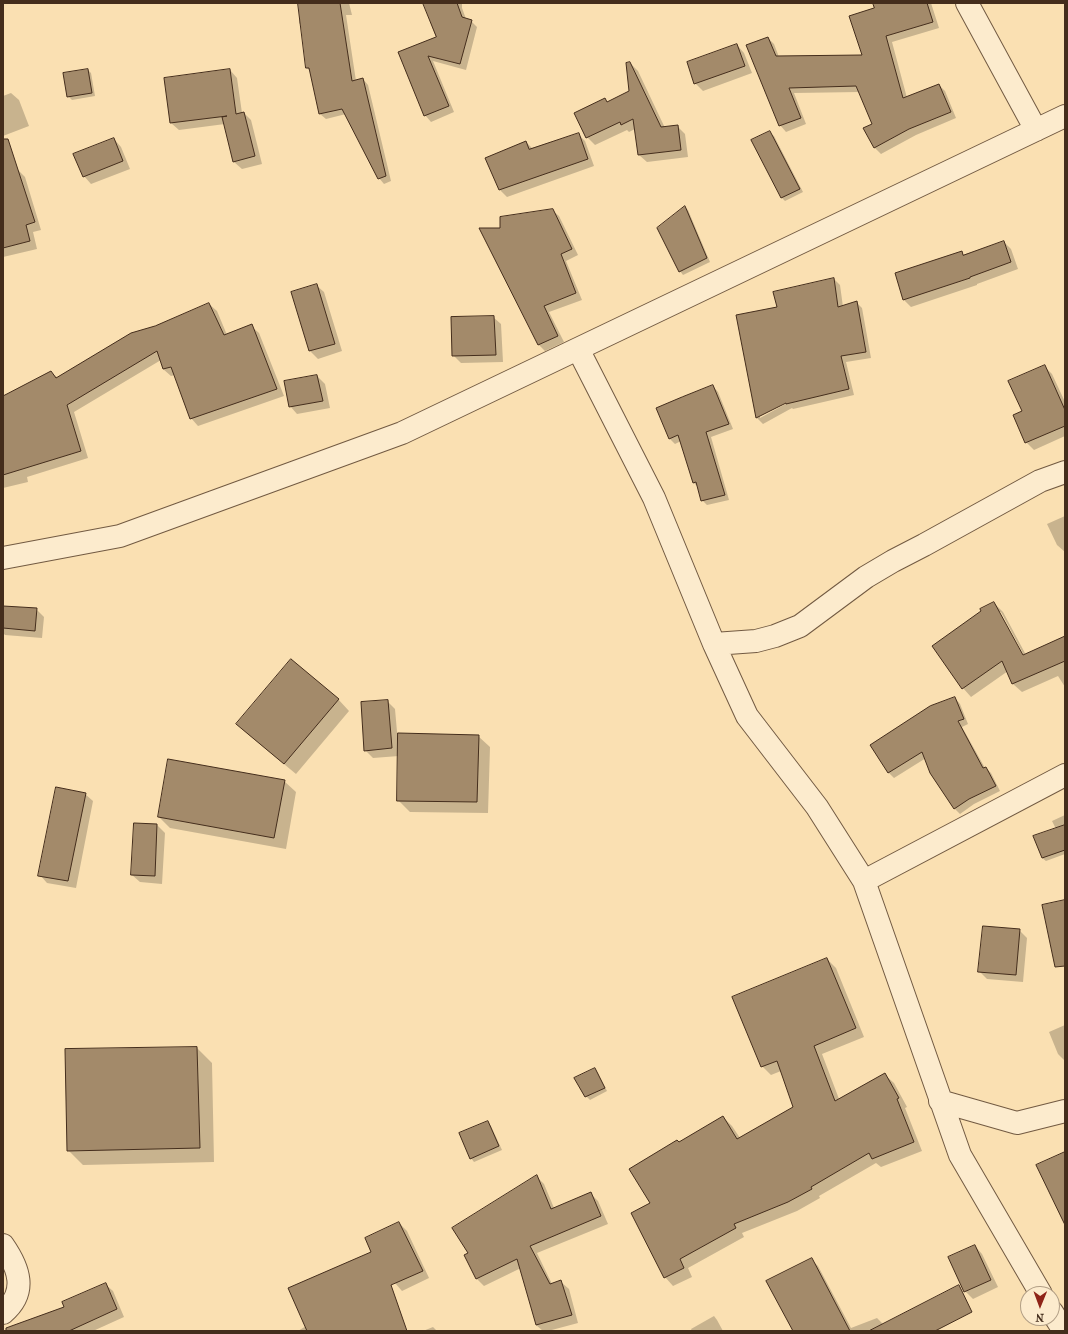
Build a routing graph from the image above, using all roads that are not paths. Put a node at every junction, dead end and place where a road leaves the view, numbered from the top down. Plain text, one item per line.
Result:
1 (967, 3) edge
2 (1065, 116) edge
3 (1036, 130) junction
4 (578, 349) junction
5 (1065, 472) edge
6 (3, 558) edge
7 (714, 644) junction
8 (1065, 775) edge
9 (864, 881) junction
10 (940, 1101) junction
11 (1065, 1111) edge
12 (3, 1245) edge
13 (1036, 1286) edge
14 (3, 1313) edge

1 - 3 street
2 - 3 street
3 - 4 street
4 - 6 street
4 - 7 street
5 - 7 street
7 - 9 street
8 - 9 street
9 - 10 street
10 - 11 street
10 - 13 street
12 - 14 street

